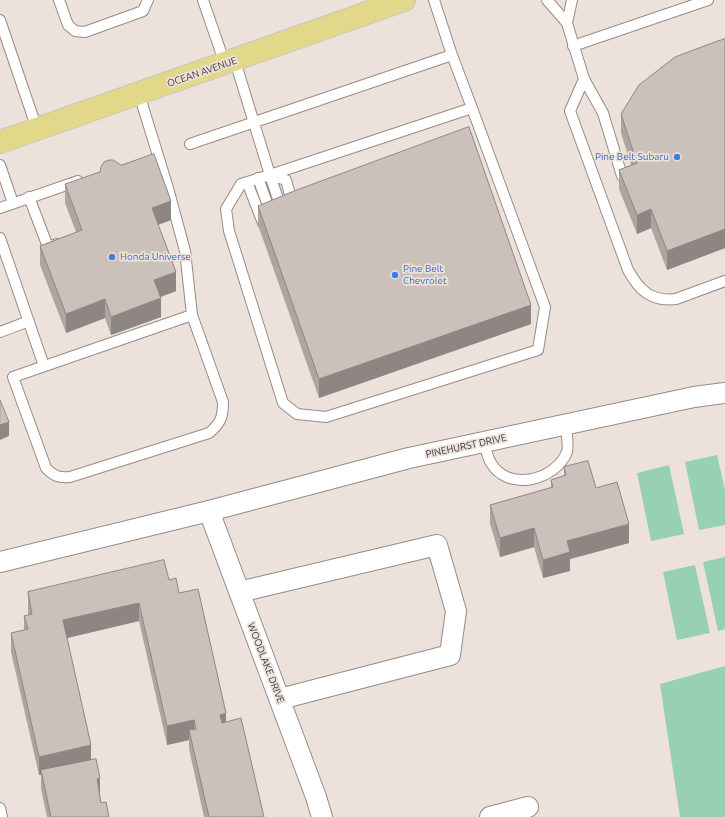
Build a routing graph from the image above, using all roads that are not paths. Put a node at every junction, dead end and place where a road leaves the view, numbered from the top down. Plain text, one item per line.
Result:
1 (59, 0) edge
2 (148, 0) edge
3 (203, 0) edge
4 (404, 0) edge
5 (434, 0) edge
6 (547, 0) edge
7 (572, 0) edge
8 (708, 0) edge
9 (0, 20) edge
10 (567, 23) junction
11 (573, 46) junction
12 (10, 52) junction
13 (452, 55) junction
14 (0, 56) edge
15 (230, 62) junction
16 (584, 79) junction
17 (139, 94) junction
18 (472, 108) junction
19 (253, 124) junction
20 (37, 129) junction
21 (0, 142) edge
22 (190, 144) dead end
23 (0, 165) edge
24 (275, 173) junction
25 (622, 176) edge
26 (90, 177) edge
27 (258, 178) junction
28 (247, 182) junction
29 (29, 197) junction
30 (13, 203) junction
31 (0, 208) edge
32 (294, 210) edge
33 (283, 215) edge
34 (0, 238) edge
35 (66, 241) edge
36 (725, 281) edge
37 (192, 315) junction
38 (29, 321) junction
39 (0, 332) edge
40 (44, 366) junction
41 (725, 393) edge
42 (566, 425) junction
43 (484, 442) junction
44 (209, 510) junction
45 (0, 562) edge
46 (239, 592) junction
47 (280, 699) junction
48 (0, 808) edge
49 (528, 808) dead end
50 (2, 817) edge
51 (322, 817) edge
52 (490, 817) edge

1 - 2 lane
3 - 15 lane
4 - 15 main road, OCEAN AVENUE
5 - 13 lane
6 - 10 lane
7 - 10 lane
8 - 11 lane
9 - 12 lane
10 - 11 lane
11 - 16 lane
12 - 14 lane
12 - 20 lane
13 - 18 lane
13 - 19 lane
15 - 17 main road, OCEAN AVENUE
15 - 19 lane
16 - 25 lane
16 - 36 lane
17 - 20 main road, OCEAN AVENUE
17 - 37 lane
18 - 24 lane
18 - 28 lane
19 - 22 lane
19 - 24 lane
20 - 21 main road, OCEAN AVENUE
23 - 30 lane
24 - 27 lane
24 - 32 lane
24 - 33 lane
26 - 29 lane
27 - 28 lane
27 - 28 lane
29 - 30 lane
29 - 35 lane
30 - 31 lane
34 - 38 lane
37 - 40 lane
37 - 40 lane
38 - 39 lane
38 - 40 lane
41 - 42 street, PINEHURST DRIVE
42 - 43 street, PINEHURST DRIVE
42 - 43 lane
43 - 44 street, PINEHURST DRIVE
44 - 45 street, PINEHURST DRIVE
44 - 46 street, WOODLAKE DRIVE
46 - 47 street, WOODLAKE DRIVE
46 - 47 street
47 - 51 street, WOODLAKE DRIVE
48 - 50 lane
49 - 52 street

